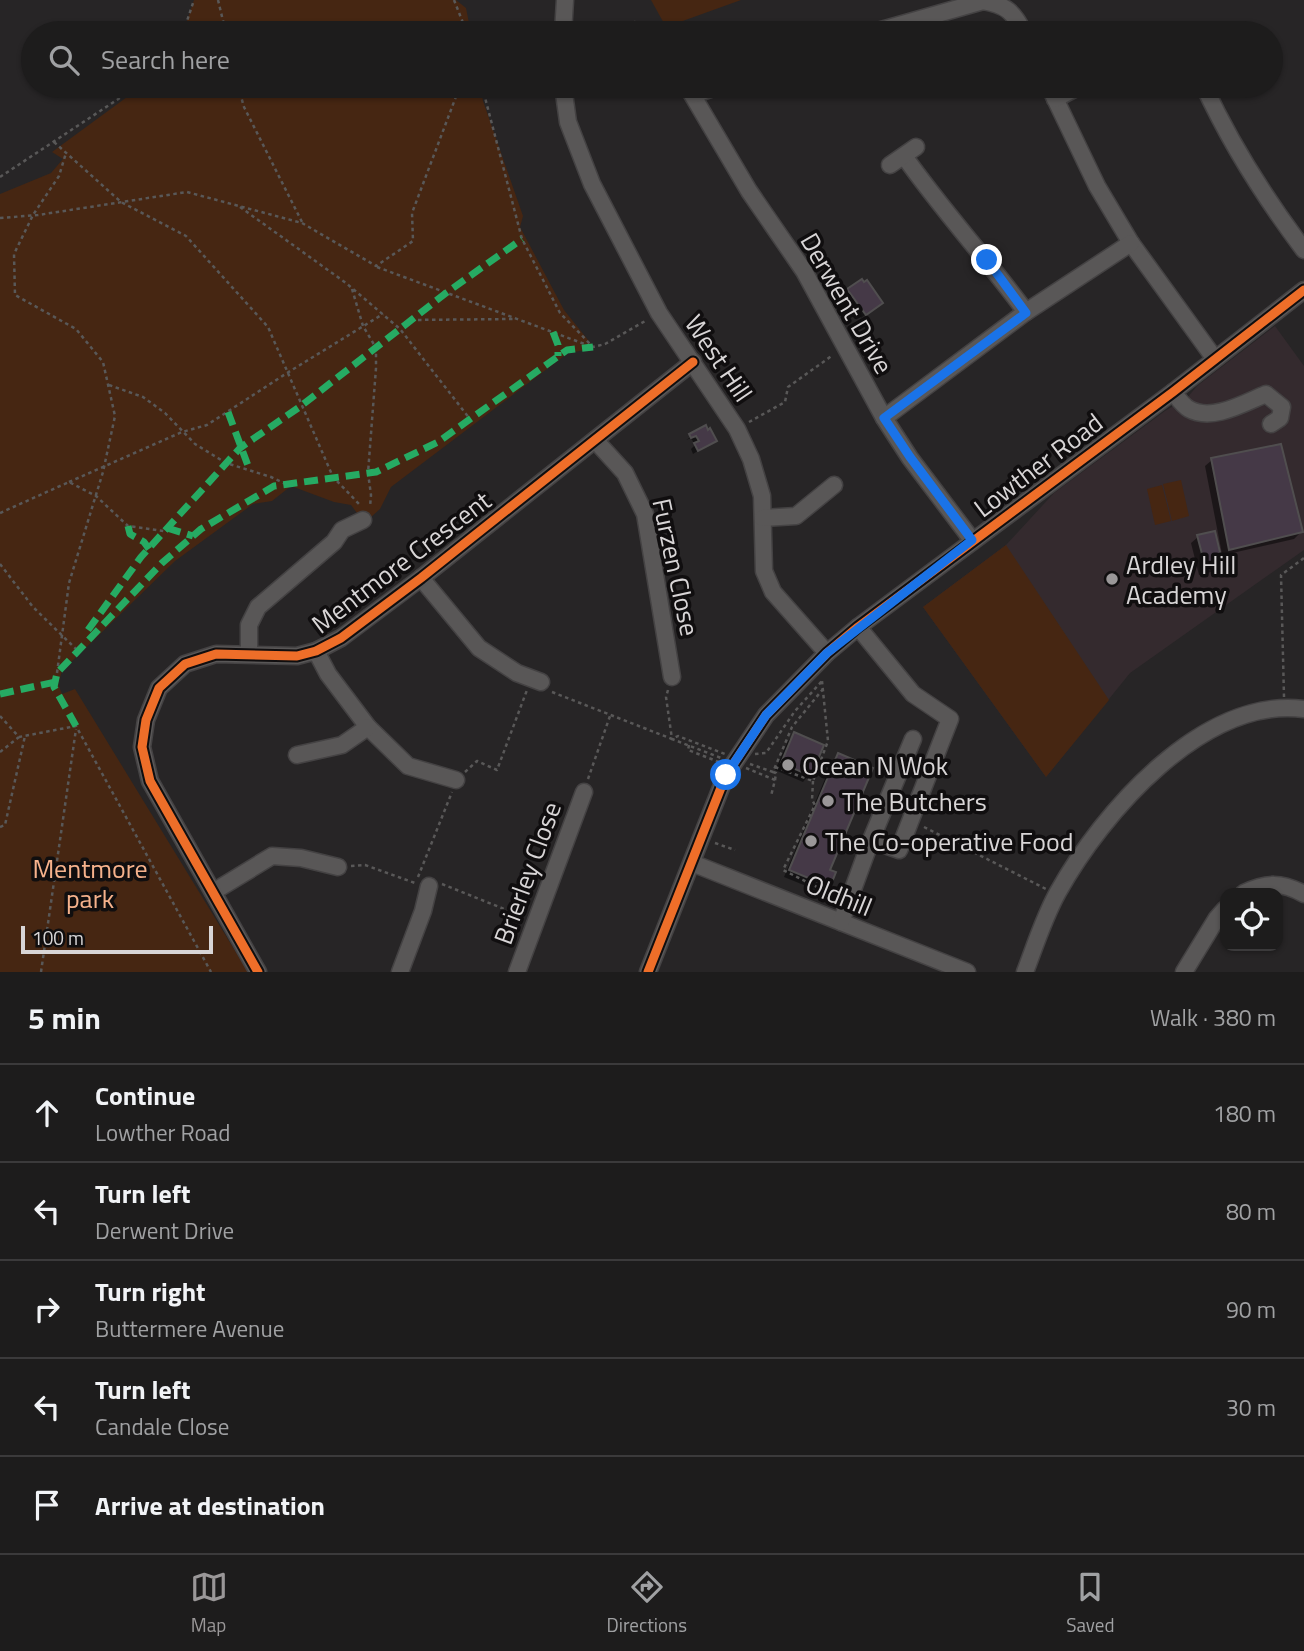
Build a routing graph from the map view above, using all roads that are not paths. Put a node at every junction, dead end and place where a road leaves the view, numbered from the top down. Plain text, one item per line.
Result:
1 (565, 0) edge
2 (1004, 2) edge
3 (564, 21) edge
4 (913, 21) edge
5 (1018, 21) edge
6 (565, 98) edge
7 (694, 98) edge
8 (1055, 98) edge
9 (1209, 98) edge
10 (890, 165) dead end
11 (1131, 243) junction
12 (1304, 250) edge
13 (1304, 290) edge
14 (1026, 313) junction
15 (1215, 359) junction
16 (693, 362) junction
17 (1173, 392) junction
18 (884, 418) junction
19 (1271, 424) dead end
20 (595, 440) junction
21 (834, 485) dead end
22 (763, 518) junction
23 (363, 520) dead end
24 (972, 540) junction
25 (421, 578) junction
26 (858, 627) junction
27 (316, 651) junction
28 (827, 653) junction
29 (249, 654) junction
30 (672, 677) road end
31 (541, 682) road end
32 (1304, 709) edge
33 (368, 727) junction
34 (914, 739) dead end
35 (297, 755) dead end
36 (456, 780) road end
37 (584, 792) road end
38 (871, 840) junction
39 (692, 863) junction
40 (338, 867) road end
41 (429, 886) road end
42 (1254, 888) edge
43 (213, 892) junction
44 (1304, 894) edge
45 (1220, 915) edge
46 (841, 922) junction
47 (258, 972) edge
48 (400, 972) edge
49 (517, 972) edge
50 (648, 972) edge
51 (967, 972) edge
52 (1025, 972) edge
53 (1184, 972) edge

1 - 3 street
2 - 4 street
2 - 5 street
6 - 16 street, West Hill
7 - 18 street, Derwent Drive
8 - 11 street
9 - 12 street
10 - 14 street
11 - 14 street
11 - 15 street
13 - 15 street, Lowther Road
14 - 18 street
15 - 17 street, Lowther Road
16 - 20 street, Mentmore Crescent
16 - 22 street, West Hill
17 - 19 street
17 - 24 street, Lowther Road
18 - 24 street, Derwent Drive
20 - 25 street, Mentmore Crescent
20 - 30 street, Furzen Close
21 - 22 street
22 - 28 street, West Hill
23 - 29 street
24 - 26 street, Lowther Road
25 - 27 street, Mentmore Crescent
25 - 31 street
26 - 28 street, Lowther Road
26 - 38 street
27 - 29 street, Mentmore Crescent
27 - 33 street
28 - 39 street, Lowther Road
29 - 43 street, Mentmore Crescent
32 - 52 street
33 - 35 street
33 - 36 street
34 - 38 street
37 - 49 street, Brierley Close
38 - 46 street
39 - 46 street, Oldhill
39 - 50 street, Lowther Road
40 - 43 street
41 - 48 street
42 - 44 street
43 - 47 street, Mentmore Crescent
45 - 53 street
46 - 51 street, Oldhill

